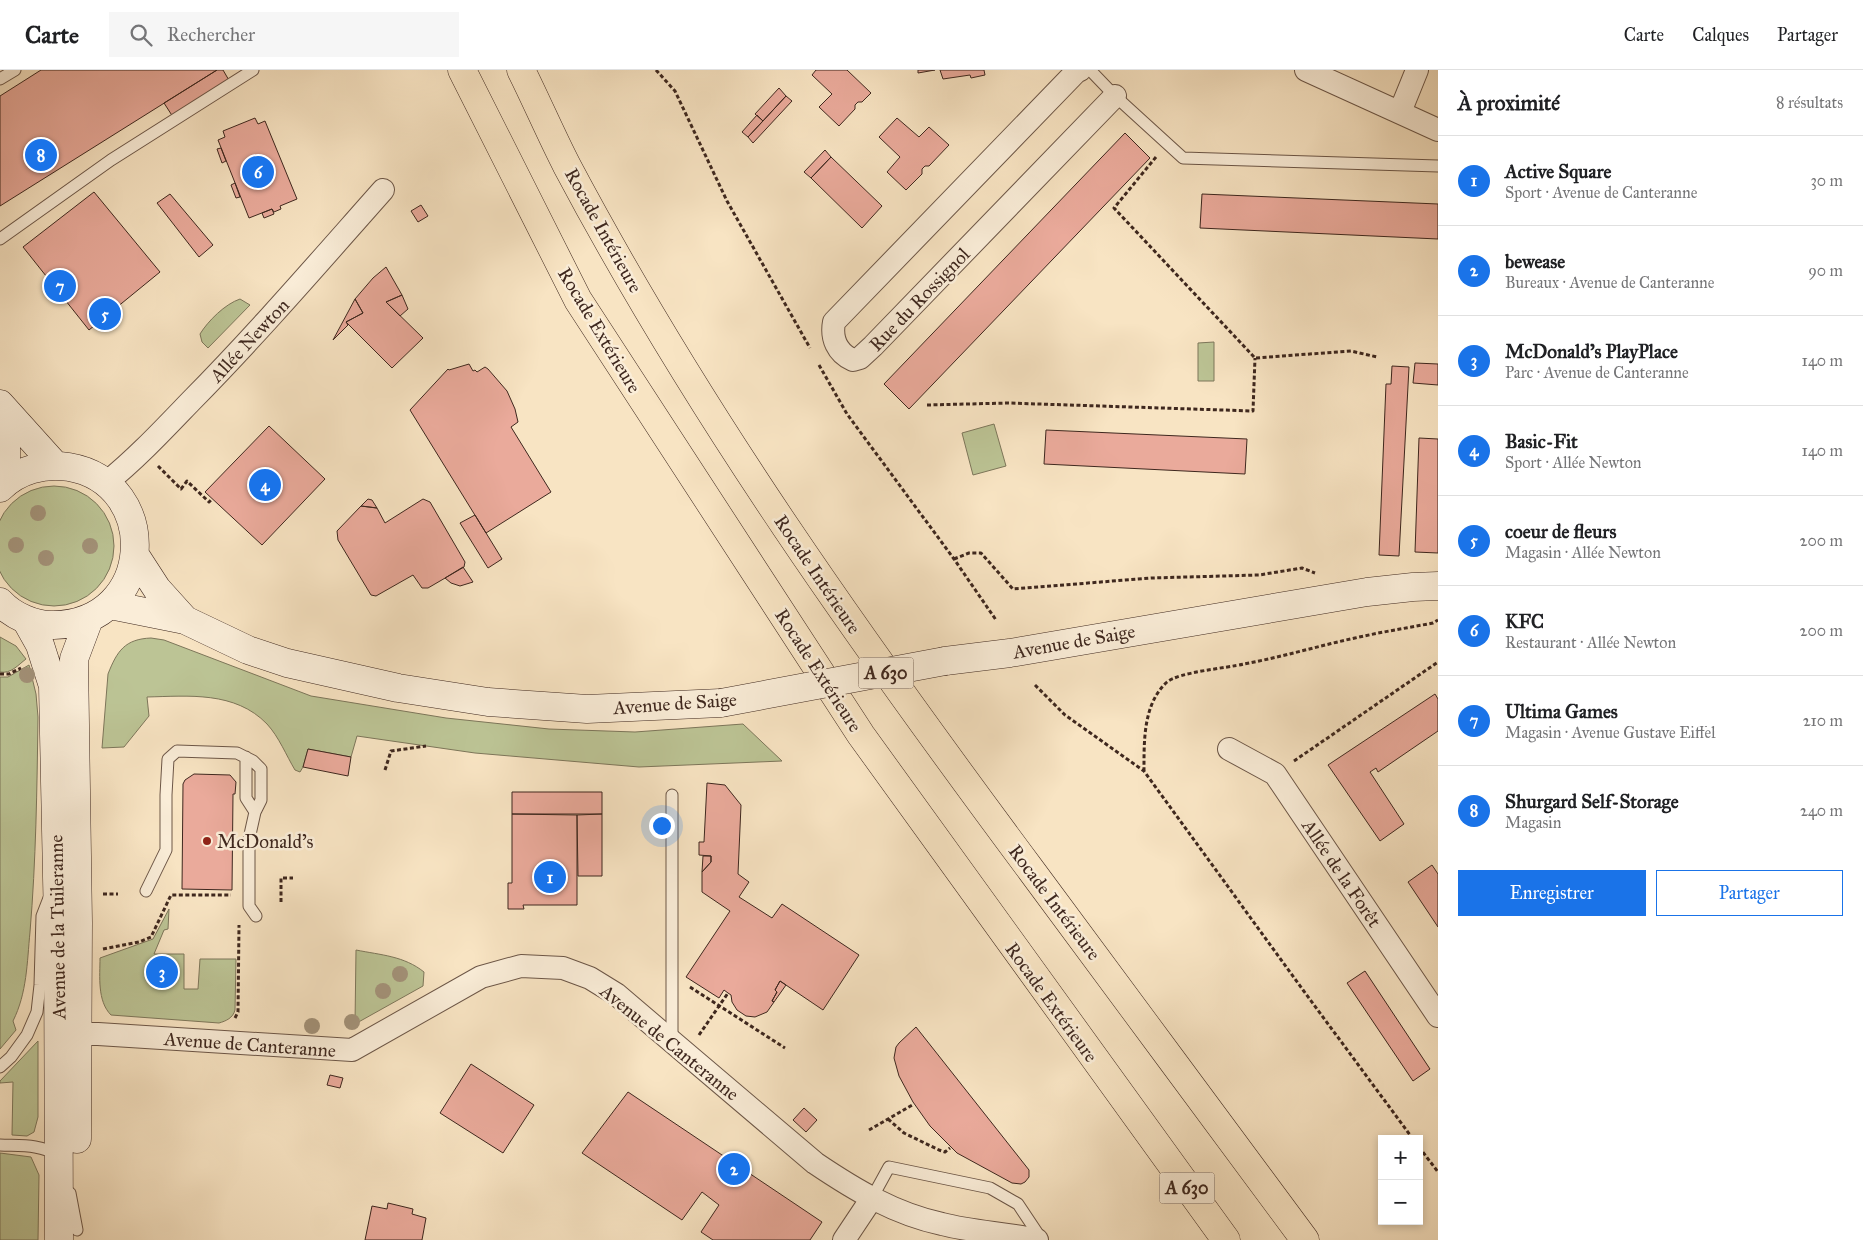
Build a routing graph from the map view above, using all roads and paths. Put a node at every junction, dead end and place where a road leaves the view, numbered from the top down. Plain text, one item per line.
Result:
1 (15, 70) edge
2 (253, 70) edge
3 (462, 70) edge
4 (521, 70) edge
5 (1080, 70) edge
6 (1090, 70) edge
7 (1306, 70) edge
8 (1417, 70) edge
9 (0, 79) edge
10 (1115, 96) junction
11 (1400, 112) junction
12 (1438, 130) edge
13 (1167, 143) junction
14 (1438, 166) edge
15 (383, 190) dead end
16 (0, 239) edge
17 (1256, 358) junction
18 (1377, 358) dead end
19 (0, 404) edge
20 (927, 405) dead end
21 (0, 414) edge
22 (153, 462) dead end
23 (55, 465) junction
24 (106, 483) junction
25 (3, 485) edge
26 (212, 498) dead end
27 (135, 555) junction
28 (954, 559) dead end
29 (1320, 575) dead end
30 (1438, 586) edge
31 (0, 602) edge
32 (99, 612) junction
33 (26, 620) junction
34 (185, 620) junction
35 (1438, 620) edge
36 (26, 662) dead end
37 (1438, 662) edge
38 (0, 674) edge
39 (1035, 685) dead end
40 (426, 746) dead end
41 (1229, 749) dead end
42 (385, 770) dead end
43 (1144, 771) junction
44 (1275, 774) junction
45 (672, 795) dead end
46 (57, 875) junction
47 (293, 878) dead end
48 (146, 891) dead end
49 (240, 895) dead end
50 (281, 902) dead end
51 (256, 916) dead end
52 (239, 923) dead end
53 (58, 924) junction
54 (96, 951) dead end
55 (672, 976) junction
56 (728, 993) dead end
57 (719, 1006) junction
58 (1438, 1016) edge
59 (234, 1020) dead end
60 (78, 1034) junction
61 (698, 1038) dead end
62 (672, 1042) junction
63 (785, 1048) dead end
64 (0, 1067) edge
65 (914, 1104) dead end
66 (888, 1119) junction
67 (869, 1130) dead end
68 (1410, 1135) edge
69 (0, 1145) edge
70 (950, 1148) dead end
71 (1423, 1152) edge
72 (58, 1156) junction
73 (1438, 1172) edge
74 (872, 1198) junction
75 (71, 1237) edge
76 (844, 1240) edge
77 (1037, 1240) edge
78 (1042, 1240) edge
79 (1226, 1240) edge
80 (1305, 1240) edge

1 - 9 lane
2 - 16 lane
3 - 79 highway, Rocade Extérieure / A 630
4 - 80 highway, Rocade Intérieure / A 630
5 - 10 street, Rue du Rossignol
6 - 10 lane
7 - 11 street
8 - 11 street
10 - 13 lane
11 - 12 street
13 - 14 lane
13 - 17 path
15 - 24 street, Allée Newton
17 - 18 path
17 - 20 path
19 - 23 street
21 - 25 street
22 - 26 path
23 - 24 street
23 - 25 street
24 - 27 street
27 - 32 street, Avenue de la Tuileranne
27 - 34 street, Avenue de Saige
28 - 29 path
30 - 34 street, Avenue de Saige, bridge
31 - 33 street
32 - 33 street
32 - 34 street, Avenue de Saige
32 - 60 street, Avenue de la Tuileranne
33 - 46 street, Avenue de la Tuileranne
35 - 43 path
36 - 38 path
37 - 44 path
39 - 43 path
40 - 42 path
41 - 44 street, Allée de la Forêt
43 - 68 path
44 - 58 street, Allée de la Forêt
45 - 55 lane
46 - 53 street, Avenue de la Tuileranne
46 - 64 lane
47 - 50 path
48 - 51 lane
49 - 54 path
52 - 59 path
53 - 60 street
53 - 72 street, Avenue de la Tuileranne
55 - 57 path
55 - 62 lane
56 - 57 path
57 - 61 path
57 - 63 path
60 - 62 street, Avenue de Canteranne
60 - 75 street, Avenue de la Tuileranne
62 - 74 street, Avenue de Canteranne
65 - 66 path
66 - 67 path
66 - 70 path
69 - 72 lane
71 - 73 path
72 - 75 street, Avenue de la Tuileranne
74 - 76 street
74 - 77 street, Avenue de Canteranne
74 - 78 lane

